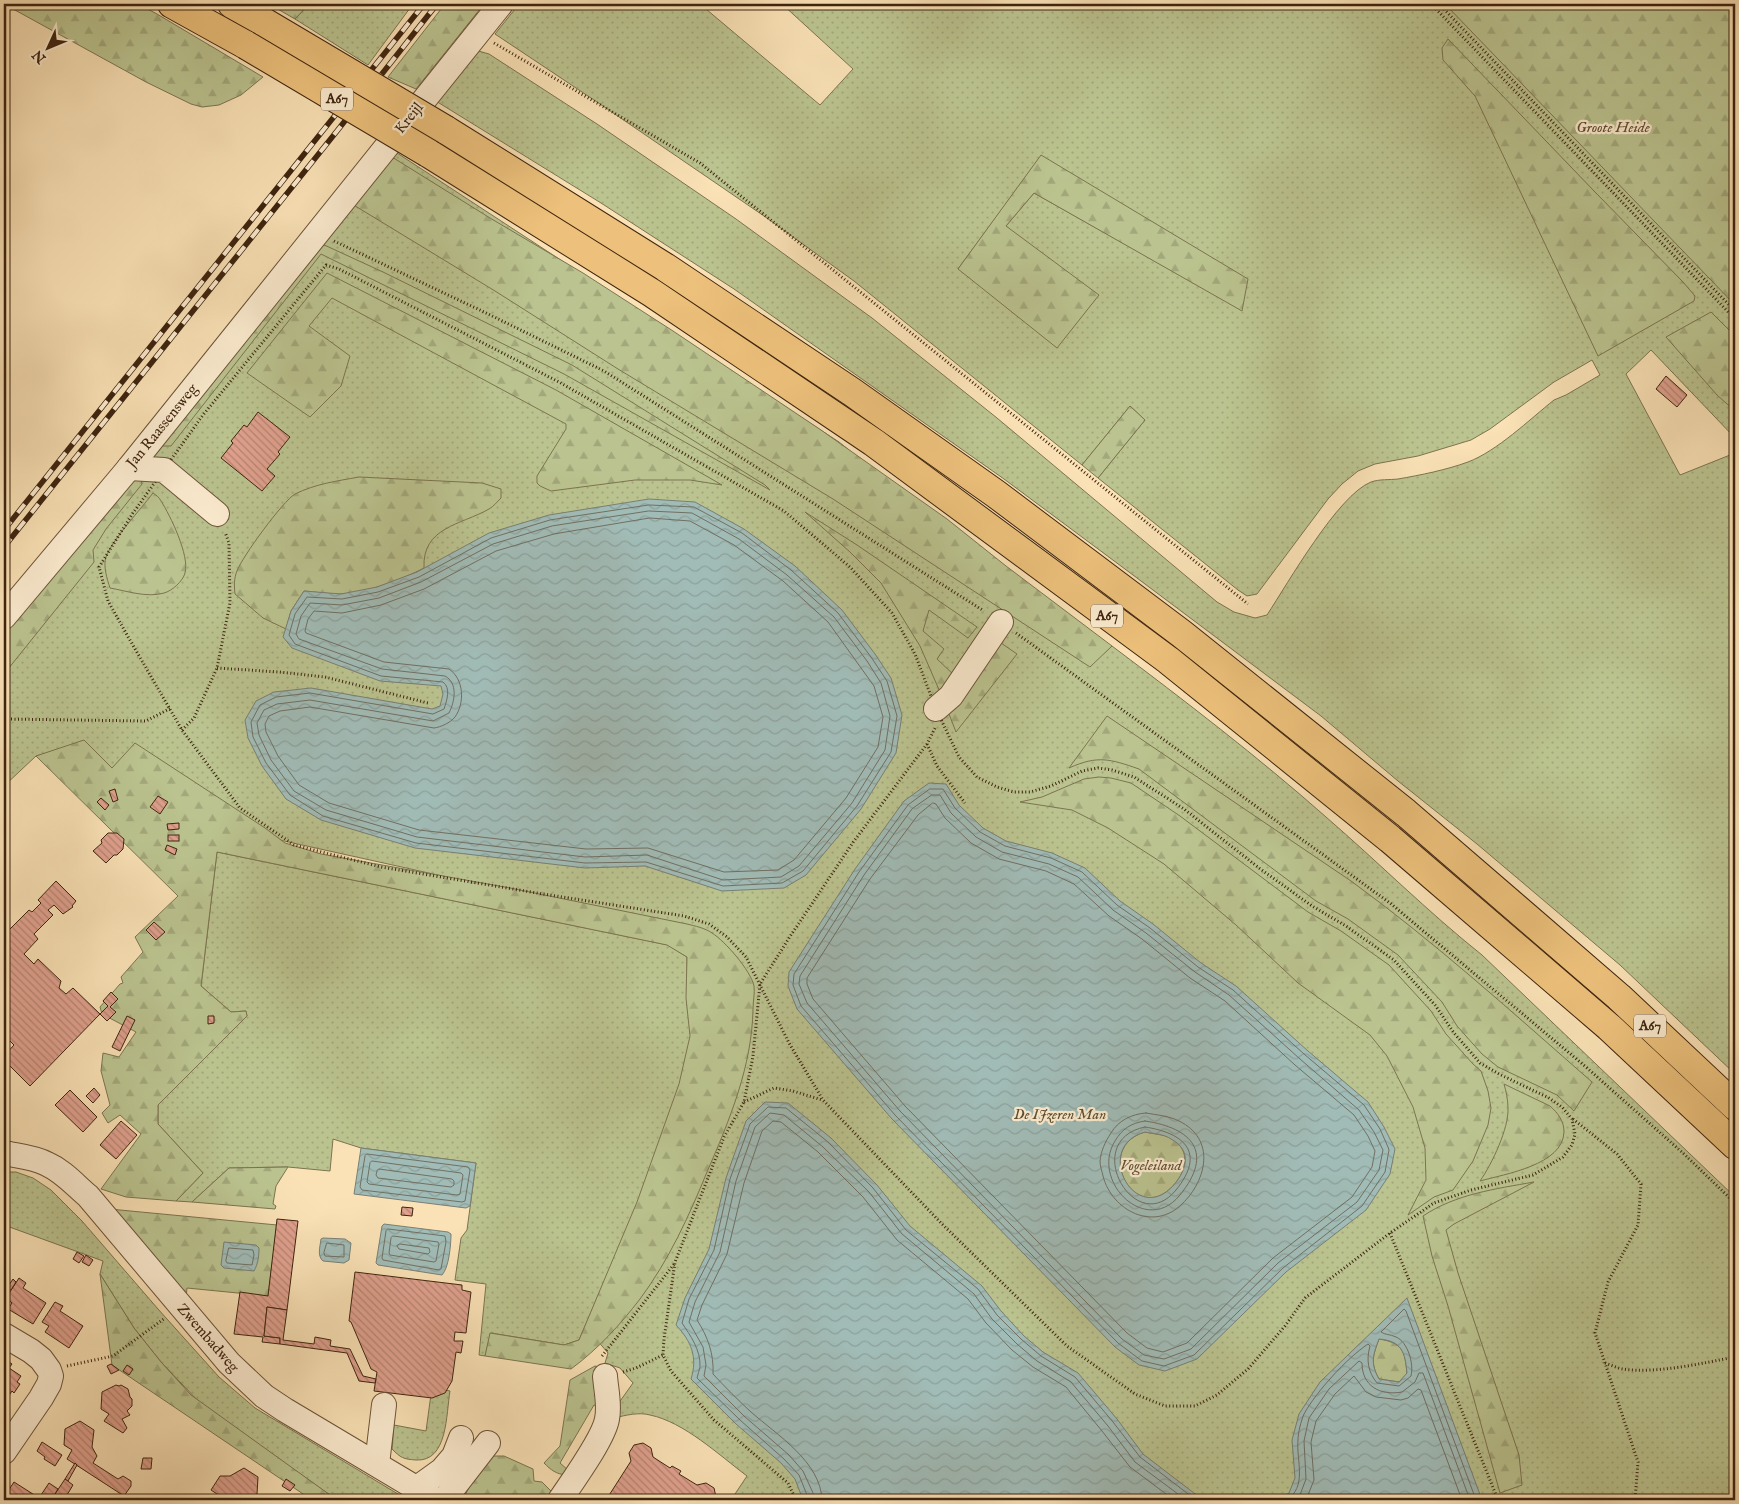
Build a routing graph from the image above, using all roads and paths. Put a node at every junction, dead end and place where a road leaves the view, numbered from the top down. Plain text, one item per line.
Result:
1 (172, 4) edge
2 (232, 4) edge
3 (501, 4) edge
4 (1431, 4) edge
5 (1439, 4) edge
6 (478, 34) junction
7 (317, 232) junction
8 (1735, 311) edge
9 (1735, 319) edge
10 (129, 468) junction
11 (164, 470) junction
12 (217, 514) joint
13 (1248, 604) dead end
14 (4, 618) edge
15 (1001, 622) junction
16 (217, 668) junction
17 (428, 703) dead end
18 (171, 708) junction
19 (938, 714) junction
20 (4, 719) edge
21 (182, 730) junction
22 (927, 744) junction
23 (965, 803) dead end
24 (760, 984) junction
25 (823, 1100) junction
26 (744, 1102) junction
27 (1735, 1106) edge
28 (1572, 1118) junction
29 (1735, 1145) edge
30 (4, 1153) edge
31 (1735, 1204) edge
32 (1390, 1233) junction
33 (675, 1262) junction
34 (180, 1306) junction
35 (4, 1335) edge
36 (663, 1355) junction
37 (1735, 1357) edge
38 (1604, 1363) junction
39 (50, 1370) junction
40 (605, 1376) junction
41 (384, 1404) dead end
42 (461, 1438) dead end
43 (488, 1443) dead end
44 (4, 1452) edge
45 (377, 1464) junction
46 (427, 1494) edge
47 (444, 1500) edge
48 (560, 1500) edge
49 (796, 1500) edge
50 (1498, 1500) edge
51 (1635, 1500) edge

1 - 29 highway, A67, bridge
2 - 27 highway, A67, bridge
3 - 6 street, Kreijl
4 - 9 path
5 - 8 path
6 - 7 street, Kreijl
6 - 13 path
7 - 10 street, Jan Raassensweg
7 - 15 path
10 - 11 street
10 - 14 street, Jan Raassensweg
11 - 12 street
11 - 18 path
11 - 19 path
12 - 16 path
15 - 19 street
15 - 31 path
16 - 17 path
16 - 21 path
18 - 20 path
18 - 21 path
19 - 22 path
19 - 28 path
21 - 24 path
22 - 23 path
22 - 24 path
24 - 25 path
24 - 26 path
25 - 26 path
25 - 32 path
26 - 33 path
28 - 32 path
28 - 38 path
30 - 34 street, Zwembadweg
32 - 50 path
33 - 36 path
33 - 40 path
34 - 39 path
34 - 45 street, Zwembadweg
35 - 39 street
36 - 40 path
36 - 49 path
37 - 38 path
38 - 51 path
39 - 44 street
40 - 48 street
41 - 45 street
42 - 46 street
43 - 47 street
45 - 46 street, Zwembadweg

